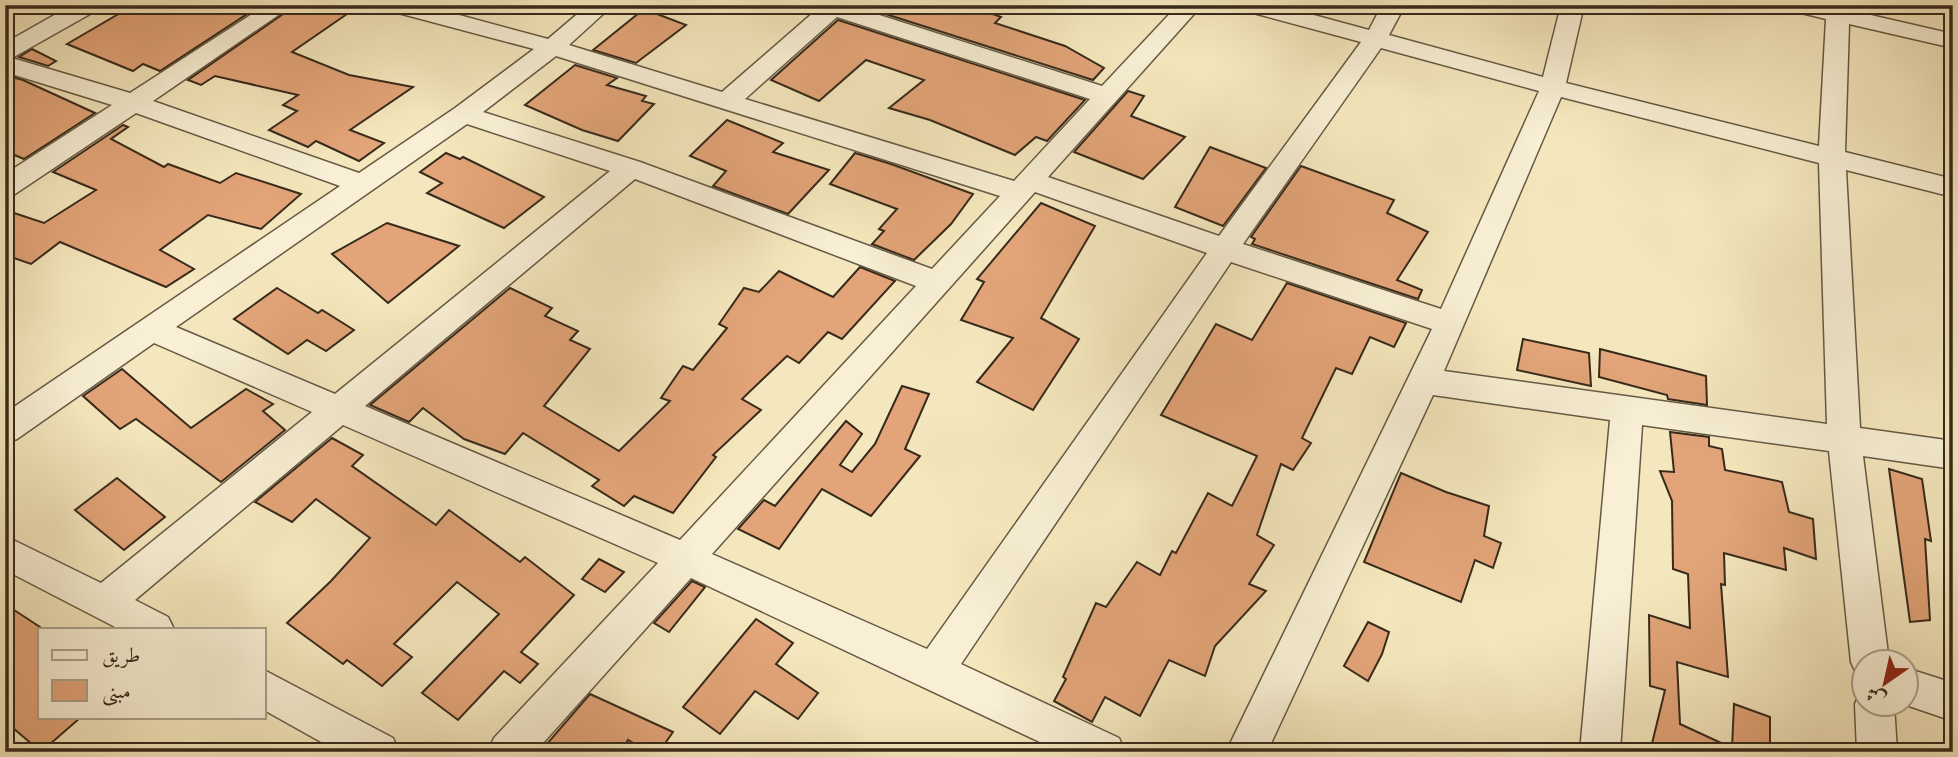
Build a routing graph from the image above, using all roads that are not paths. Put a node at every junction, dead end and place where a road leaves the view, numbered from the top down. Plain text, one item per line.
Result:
1 (89, 5) edge
2 (282, 5) edge
3 (396, 5) edge
4 (602, 5) edge
5 (1191, 5) edge
6 (1250, 5) edge
7 (1394, 5) edge
8 (1573, 5) edge
9 (1797, 5) edge
10 (834, 7) edge
11 (1838, 10) edge
12 (1376, 38) junction
13 (1953, 41) edge
14 (552, 47) junction
15 (5, 53) edge
16 (5, 64) edge
17 (1553, 87) junction
18 (1107, 96) junction
19 (727, 102) junction
20 (134, 103) junction
21 (464, 114) junction
22 (1832, 158) junction
23 (631, 168) junction
24 (362, 184) junction
25 (1023, 186) junction
26 (5, 187) edge
27 (1953, 188) edge
28 (1225, 249) junction
29 (935, 282) junction
30 (1449, 323) junction
31 (152, 330) junction
32 (1424, 381) junction
33 (337, 408) junction
34 (1628, 410) junction
35 (7, 427) edge
36 (1843, 439) junction
37 (1953, 455) edge
38 (5, 552) edge
39 (686, 559) junction
40 (105, 602) junction
41 (153, 628) edge
42 (1868, 648) edge
43 (934, 671) junction
44 (266, 690) edge
45 (1920, 691) edge
46 (1953, 702) edge
47 (1875, 718) edge
48 (379, 752) edge
49 (508, 752) edge
50 (1105, 752) edge
51 (1246, 752) edge
52 (1600, 752) edge
53 (1877, 752) edge

1 - 15 street
2 - 20 street
3 - 14 street
4 - 14 street
5 - 18 street
6 - 12 street
7 - 12 street
8 - 17 street
9 - 11 street
10 - 18 street
10 - 19 street
11 - 13 street
11 - 22 street
12 - 17 street
12 - 28 street
14 - 19 street
14 - 21 street
16 - 20 street
17 - 22 street
17 - 30 street
18 - 25 street
19 - 25 street
20 - 24 street
20 - 26 street
21 - 23 street
21 - 24 street
22 - 27 street
22 - 36 street
23 - 29 street
23 - 33 street
24 - 31 street
25 - 28 street
25 - 29 street
28 - 30 street
28 - 43 street
29 - 39 street
30 - 32 street
31 - 33 street
31 - 35 street
32 - 34 street
32 - 51 street
33 - 39 street
33 - 40 street
34 - 36 street
34 - 52 street
36 - 37 street
36 - 42 street
38 - 40 street
39 - 43 street
39 - 49 street
40 - 41 street
43 - 50 street
44 - 48 street
45 - 46 street
47 - 53 street

